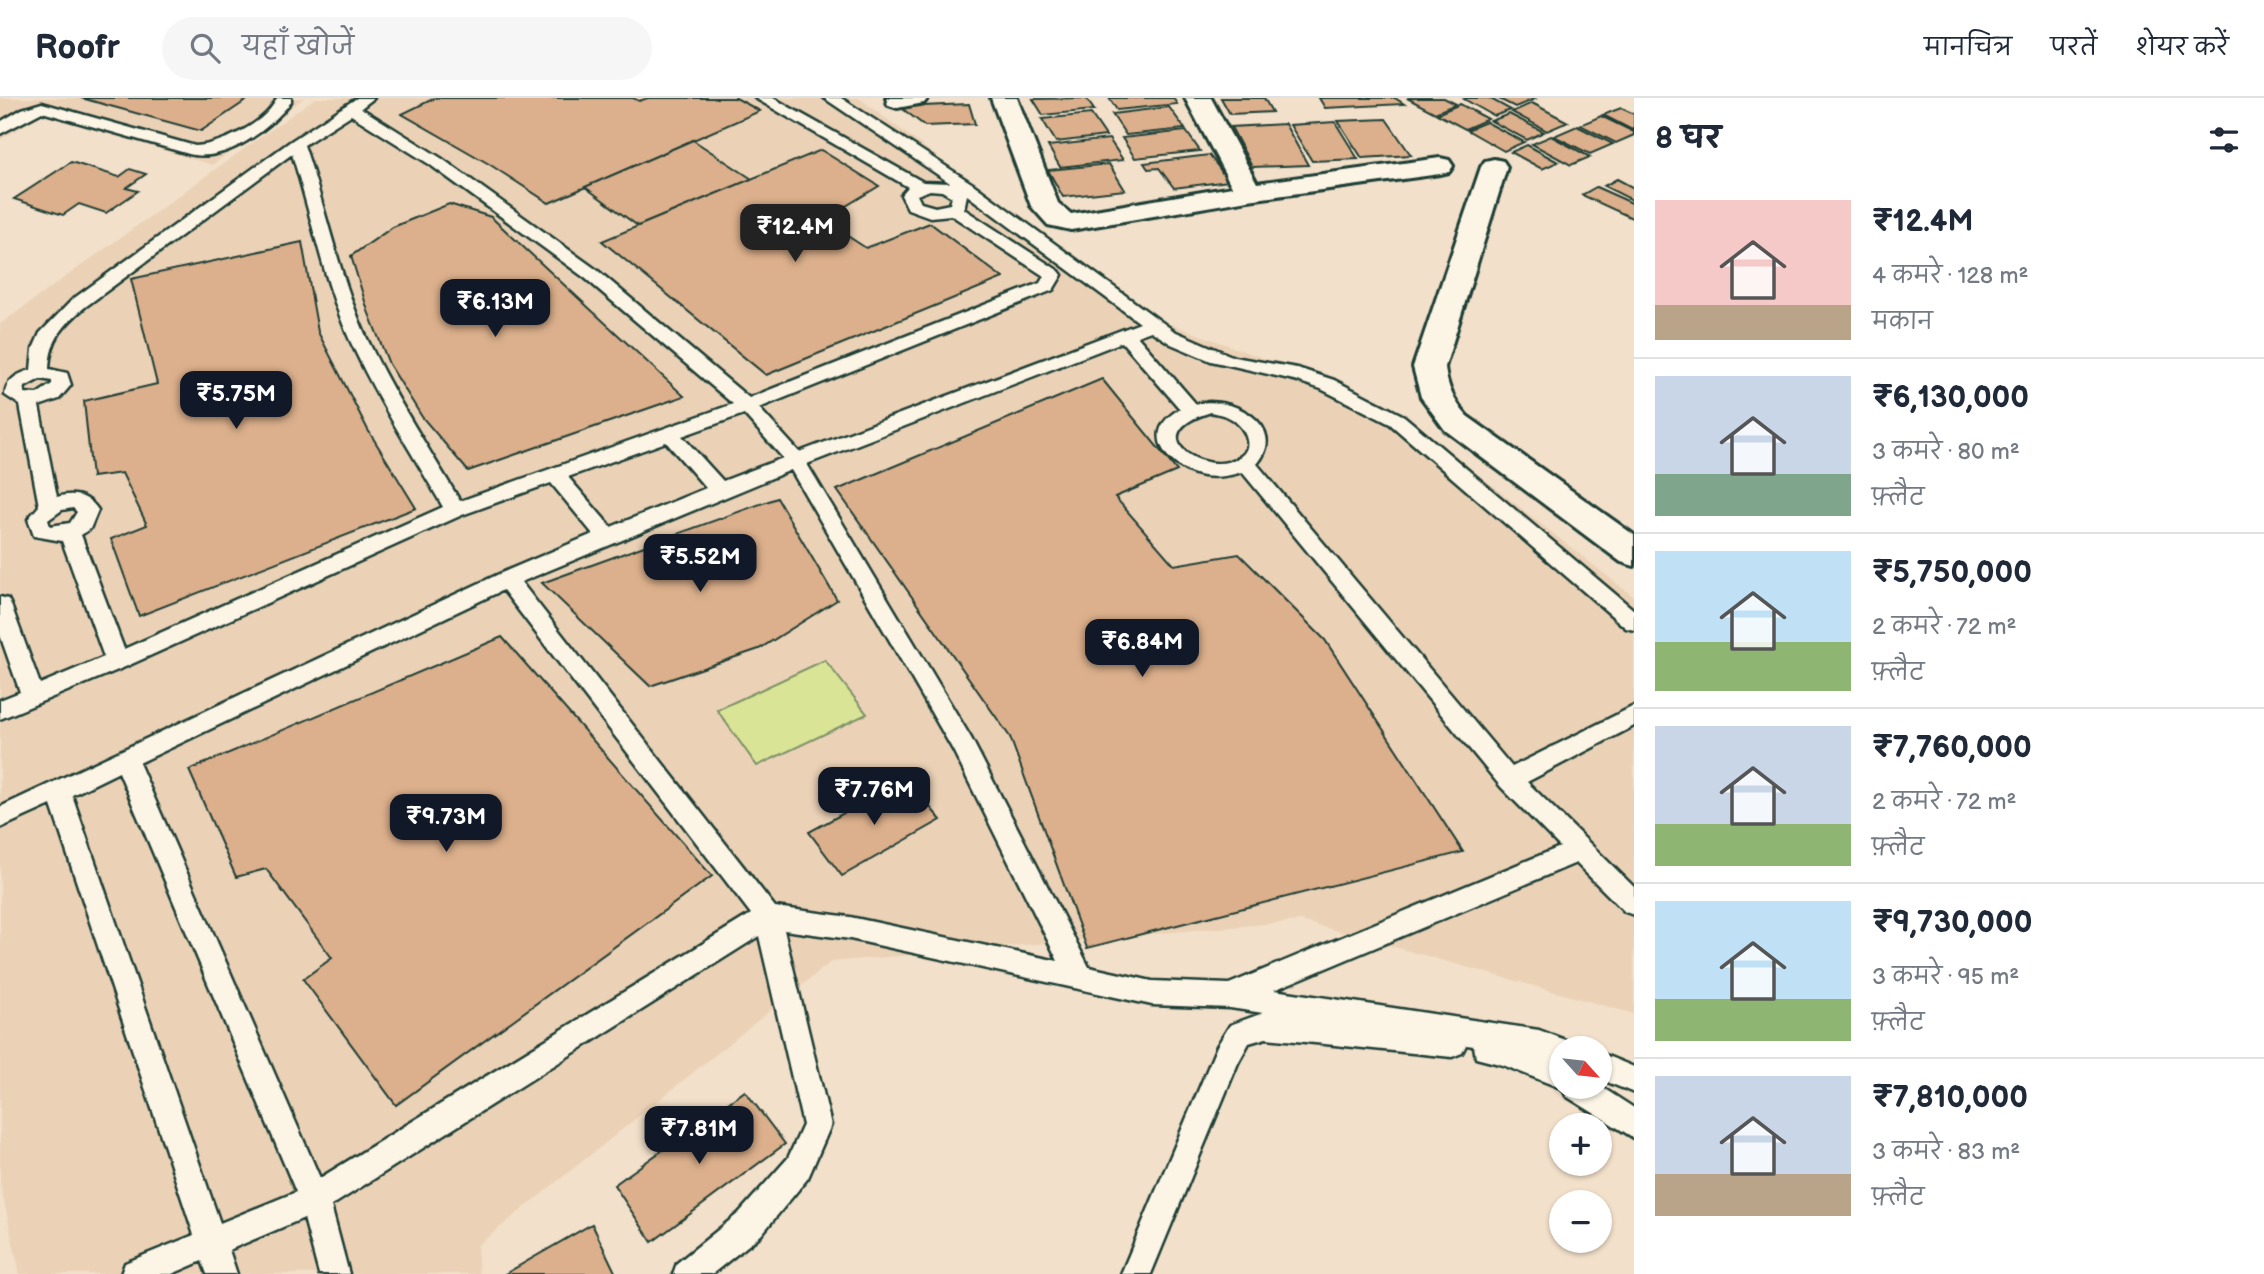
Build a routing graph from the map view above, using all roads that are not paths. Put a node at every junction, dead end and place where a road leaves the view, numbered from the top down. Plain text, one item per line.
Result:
1 (284, 98) edge
2 (367, 98) edge
3 (762, 98) edge
4 (831, 98) edge
5 (1004, 98) edge
6 (1198, 98) edge
7 (350, 108) junction
8 (0, 129) edge
9 (296, 144) junction
10 (1440, 166) dead end
11 (1494, 167) dead end
12 (920, 187) junction
13 (1248, 192) junction
14 (958, 195) junction
15 (1152, 324) junction
16 (1125, 334) junction
17 (40, 373) junction
18 (15, 400) edge
19 (747, 406) junction
20 (1190, 409) junction
21 (669, 433) junction
22 (795, 460) junction
23 (1246, 464) junction
24 (555, 474) junction
25 (719, 490) junction
26 (50, 507) junction
27 (455, 510) junction
28 (69, 531) junction
29 (607, 537) junction
30 (1634, 554) edge
31 (507, 579) junction
32 (0, 605) edge
33 (1634, 622) edge
34 (117, 661) junction
35 (33, 695) junction
36 (0, 710) edge
37 (1634, 715) edge
38 (126, 760) junction
39 (1509, 780) junction
40 (58, 791) junction
41 (0, 818) edge
42 (1580, 850) junction
43 (1634, 904) edge
44 (768, 917) junction
45 (1081, 979) junction
46 (1230, 996) junction
47 (1549, 1047) edge
48 (1612, 1071) edge
49 (1549, 1072) edge
50 (1634, 1080) edge
51 (1595, 1099) edge
52 (1634, 1124) edge
53 (314, 1199) junction
54 (213, 1239) junction
55 (135, 1274) edge
56 (222, 1274) edge
57 (334, 1274) edge
58 (688, 1274) edge
59 (1136, 1274) edge

1 - 8 lane
2 - 7 lane
3 - 12 lane
4 - 14 lane
5 - 13 street
6 - 13 street
7 - 9 lane
7 - 19 lane
9 - 17 lane
9 - 27 lane
10 - 13 street
11 - 30 street
12 - 14 lane
12 - 14 lane
14 - 15 lane
14 - 19 lane
15 - 16 lane
15 - 33 lane
16 - 20 lane
16 - 22 lane
17 - 18 lane
17 - 18 lane
18 - 26 lane
19 - 21 lane
19 - 22 lane
20 - 23 lane
20 - 23 lane
21 - 24 lane
21 - 25 lane
22 - 25 lane
22 - 45 lane
23 - 39 lane
24 - 27 lane
24 - 29 lane
25 - 29 lane
26 - 28 lane
26 - 28 lane
27 - 34 lane
28 - 34 lane
29 - 31 lane
31 - 38 lane
31 - 44 lane
32 - 35 lane
34 - 35 lane
35 - 36 lane
37 - 39 lane
38 - 40 lane
38 - 53 lane
39 - 42 lane
40 - 41 lane
40 - 54 lane
42 - 43 lane
42 - 46 lane
44 - 45 lane
44 - 53 lane
44 - 58 lane
45 - 46 lane
46 - 47 lane
48 - 50 lane
49 - 59 lane
51 - 52 lane
53 - 54 lane
53 - 57 lane
54 - 55 lane
54 - 56 lane

